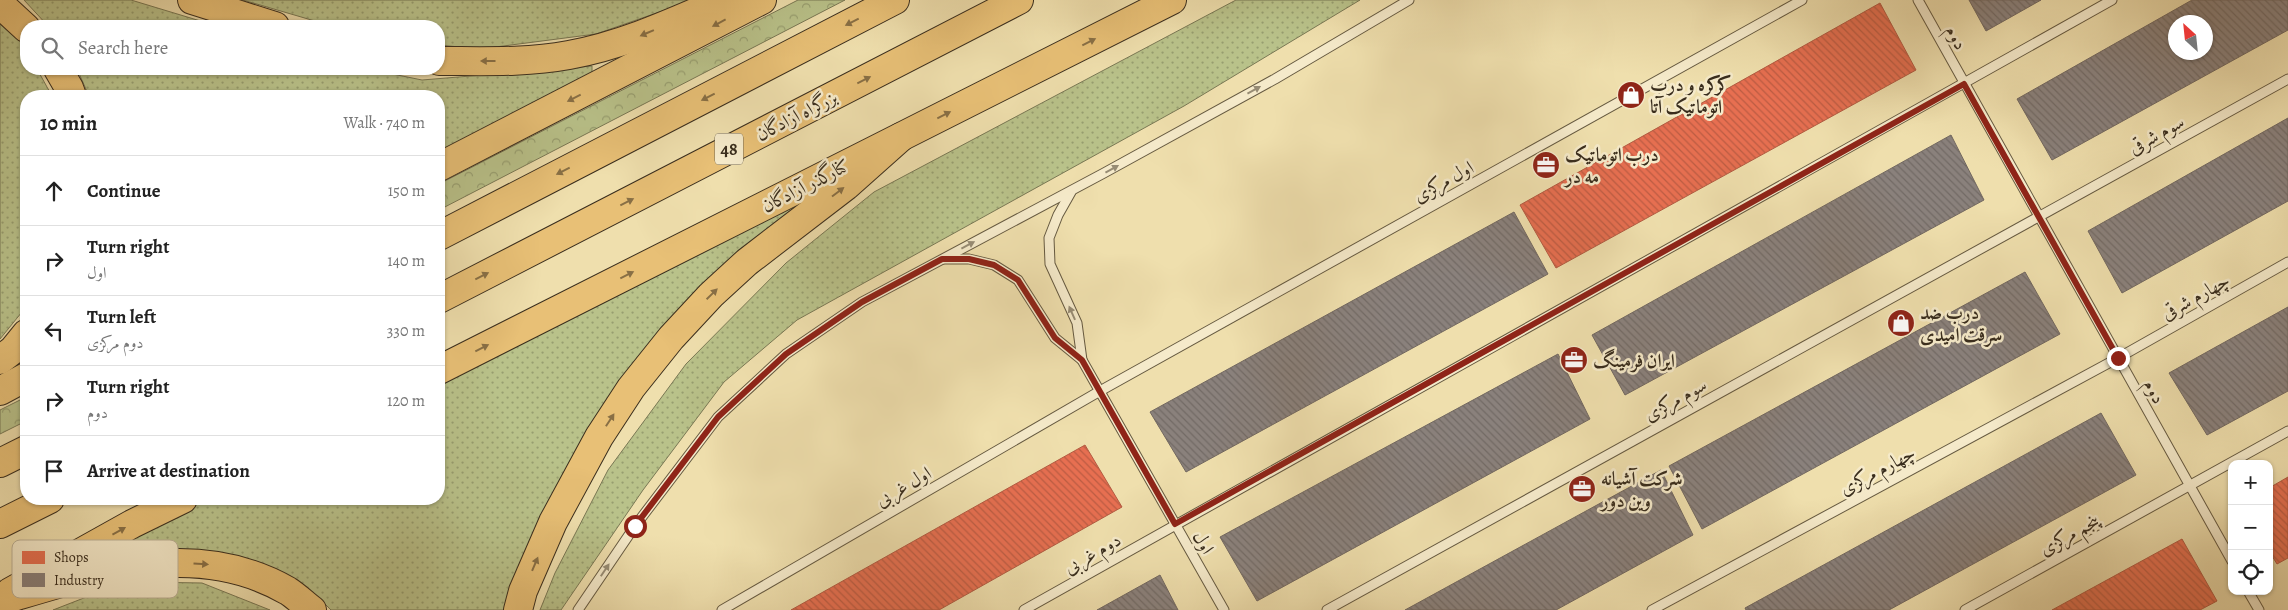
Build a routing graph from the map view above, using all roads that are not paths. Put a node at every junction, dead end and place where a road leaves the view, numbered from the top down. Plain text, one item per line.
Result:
1 (192, 0) edge
2 (724, 0) edge
3 (762, 0) edge
4 (896, 0) edge
5 (1019, 0) edge
6 (1172, 0) edge
7 (1409, 0) edge
8 (1802, 0) edge
9 (1918, 0) edge
10 (2112, 0) edge
11 (0, 4) edge
12 (256, 20) edge
13 (20, 22) edge
14 (445, 61) edge
15 (61, 75) edge
16 (2288, 79) edge
17 (1964, 84) junction
18 (70, 90) edge
19 (901, 137) junction
20 (445, 164) edge
21 (1072, 190) junction
22 (2039, 217) junction
23 (445, 233) edge
24 (942, 259) junction
25 (2288, 262) edge
26 (445, 296) edge
27 (20, 341) edge
28 (2118, 358) junction
29 (0, 360) edge
30 (1082, 360) junction
31 (445, 367) edge
32 (20, 380) edge
33 (0, 391) edge
34 (1100, 391) junction
35 (2288, 432) edge
36 (20, 453) edge
37 (0, 463) edge
38 (2190, 486) junction
39 (38, 505) edge
40 (171, 505) edge
41 (0, 524) edge
42 (1175, 524) junction
43 (103, 540) edge
44 (2228, 555) edge
45 (178, 564) edge
46 (12, 591) edge
47 (2250, 595) edge
48 (0, 598) edge
49 (13, 598) edge
50 (0, 602) edge
51 (312, 610) edge
52 (518, 610) edge
53 (578, 610) edge
54 (722, 610) edge
55 (1024, 610) edge
56 (1224, 610) edge
57 (1327, 610) edge
58 (1652, 610) edge
59 (1965, 610) edge
60 (2259, 610) edge

1 - 12 main road
2 -> 14 main road
3 -> 20 main road
4 -> 23 main road
26 -> 5 main road, بزرگراه آزادگان / 48
19 -> 6 main road, کنارگذر آزادگان
21 -> 7 lane
8 - 34 lane, اول مرکزی
9 - 17 lane, دوم
10 - 17 lane, دوم غربی
11 - 13 main road
15 - 18 main road
16 - 22 lane, سوم شرقی
17 - 22 lane, دوم
17 - 42 lane, دوم غربی
31 -> 19 main road, کنارگذر آزادگان
52 -> 19 main road
24 -> 21 lane
30 -> 21 lane, اول
22 - 28 lane, دوم
22 - 57 lane, سوم مرکزی
24 - 30 lane, اول
53 -> 24 lane
25 - 28 lane, چهارم شرقی
27 - 29 main road
28 - 38 lane, دوم
28 - 58 lane, چهارم مرکزی
30 - 34 lane, اول
32 - 33 main road
34 - 42 lane, اول
34 - 54 lane, اول غربی
35 - 38 lane, پنجم مرکزی
36 - 37 main road
38 - 44 lane, دوم
38 - 59 lane, پنجم مرکزی
39 - 41 main road
43 -> 40 main road
42 - 55 lane, دوم غربی
42 - 56 lane, اول
45 -> 51 main road
48 -> 46 main road
47 - 60 lane
50 -> 49 main road

